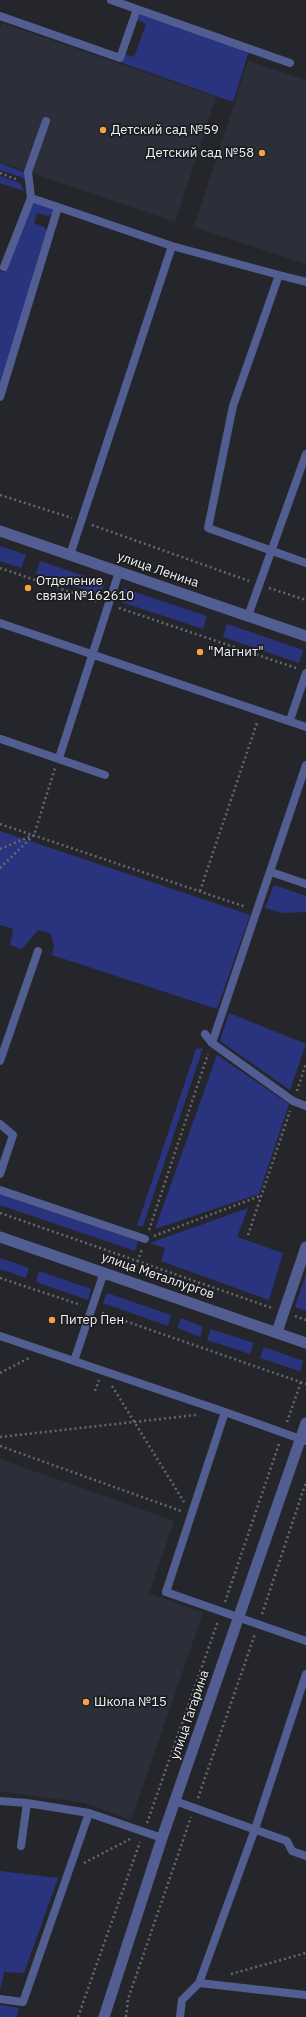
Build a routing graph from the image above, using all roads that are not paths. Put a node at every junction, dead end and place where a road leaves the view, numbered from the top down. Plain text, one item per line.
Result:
1 (111, 0) edge
2 (137, 9) junction
3 (0, 16) edge
4 (290, 63) dead end
5 (46, 121) dead end
6 (31, 198) junction
7 (58, 207) junction
8 (172, 246) junction
9 (4, 267) dead end
10 (279, 275) junction
11 (306, 282) edge
12 (0, 397) edge
13 (306, 454) edge
14 (0, 531) edge
15 (270, 551) junction
16 (70, 555) junction
17 (306, 563) edge
18 (119, 572) junction
19 (248, 616) junction
20 (0, 623) edge
21 (306, 636) edge
22 (91, 654) junction
23 (302, 671) edge
24 (290, 720) junction
25 (306, 726) edge
26 (1, 739) edge
27 (59, 758) junction
28 (306, 765) edge
29 (105, 775) dead end
30 (271, 872) junction
31 (306, 884) edge
32 (38, 951) dead end
33 (205, 1034) dead end
34 (212, 1043) junction
35 (0, 1061) edge
36 (306, 1106) edge
37 (0, 1124) edge
38 (0, 1174) edge
39 (0, 1190) edge
40 (0, 1237) edge
41 (145, 1239) road end
42 (306, 1247) edge
43 (104, 1272) junction
44 (277, 1332) junction
45 (0, 1336) edge
46 (306, 1343) edge
47 (74, 1360) junction
48 (225, 1412) junction
49 (306, 1423) edge
50 (303, 1440) edge
51 (238, 1618) junction
52 (306, 1640) edge
53 (306, 1674) edge
54 (0, 1801) edge
55 (175, 1801) junction
56 (27, 1803) junction
57 (89, 1812) junction
58 (255, 1829) junction
59 (162, 1838) junction
60 (21, 1846) dead end
61 (306, 1856) edge
62 (199, 1983) junction
63 (306, 1995) edge
64 (0, 1999) edge
65 (104, 2017) edge
66 (180, 2017) edge

1 - 2 lane
2 - 3 lane
2 - 4 lane
5 - 6 lane
6 - 7 lane
6 - 9 lane
7 - 8 lane
7 - 12 lane
8 - 10 lane
8 - 16 lane
10 - 11 lane
10 - 15 lane
13 - 15 lane
14 - 16 street, улица Ленина
15 - 17 lane
15 - 19 lane
16 - 18 street, улица Ленина
18 - 19 street, улица Ленина
18 - 22 lane
19 - 21 street, улица Ленина
20 - 22 lane
22 - 24 lane
22 - 27 lane
23 - 24 lane
24 - 25 lane
26 - 27 lane
27 - 29 lane
28 - 30 lane
30 - 31 lane
30 - 34 lane
32 - 35 lane
33 - 34 lane
34 - 36 lane
37 - 38 lane
39 - 41 lane
40 - 43 street, улица Металлургов
42 - 44 street
43 - 44 street, улица Металлургов
43 - 47 lane
44 - 46 street, улица Металлургов
45 - 47 lane
47 - 48 lane
48 - 50 lane
48 - 51 lane
49 - 50 street, улица Гагарина
50 - 51 street, улица Гагарина
51 - 52 lane
51 - 55 street, улица Гагарина
53 - 58 lane
54 - 56 lane
55 - 58 lane
55 - 59 street, улица Гагарина
56 - 57 lane
56 - 60 lane
57 - 59 lane
57 - 64 lane
58 - 61 lane
58 - 62 lane
59 - 65 street, улица Гагарина
62 - 63 lane
62 - 66 lane

